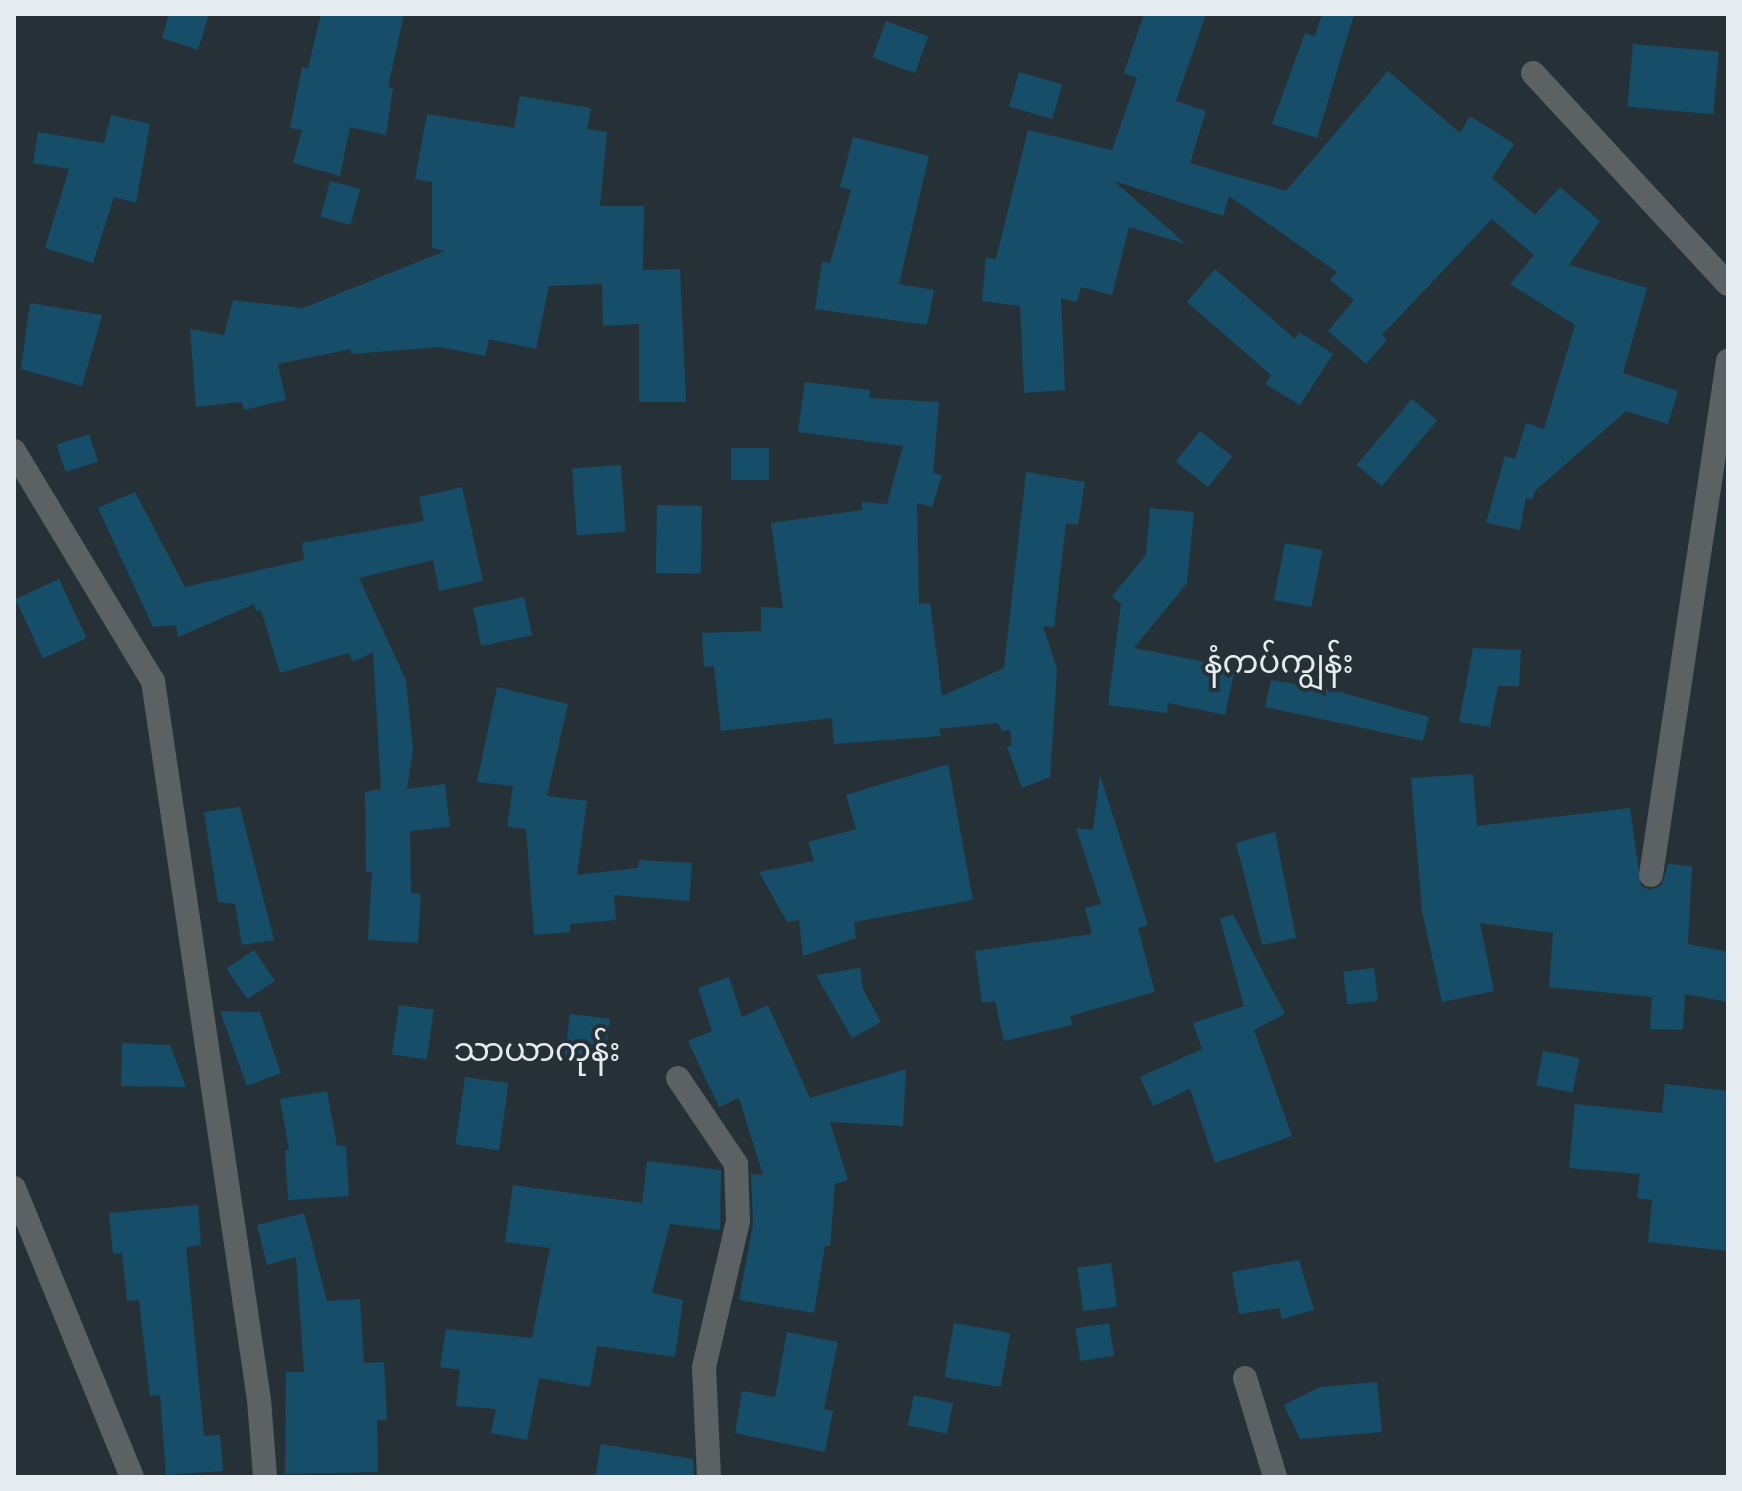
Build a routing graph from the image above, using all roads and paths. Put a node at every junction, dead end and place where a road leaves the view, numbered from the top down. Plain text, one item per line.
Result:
1 (1533, 73) dead end
2 (1728, 284) edge
3 (1728, 361) edge
4 (14, 451) edge
5 (1651, 875) dead end
6 (678, 1078) dead end
7 (14, 1188) edge
8 (1245, 1378) dead end
9 (132, 1477) edge
10 (265, 1477) edge
11 (709, 1477) edge
12 (1275, 1477) edge

1 - 2 street
3 - 5 street
4 - 10 street
6 - 11 street
7 - 9 street
8 - 12 street

